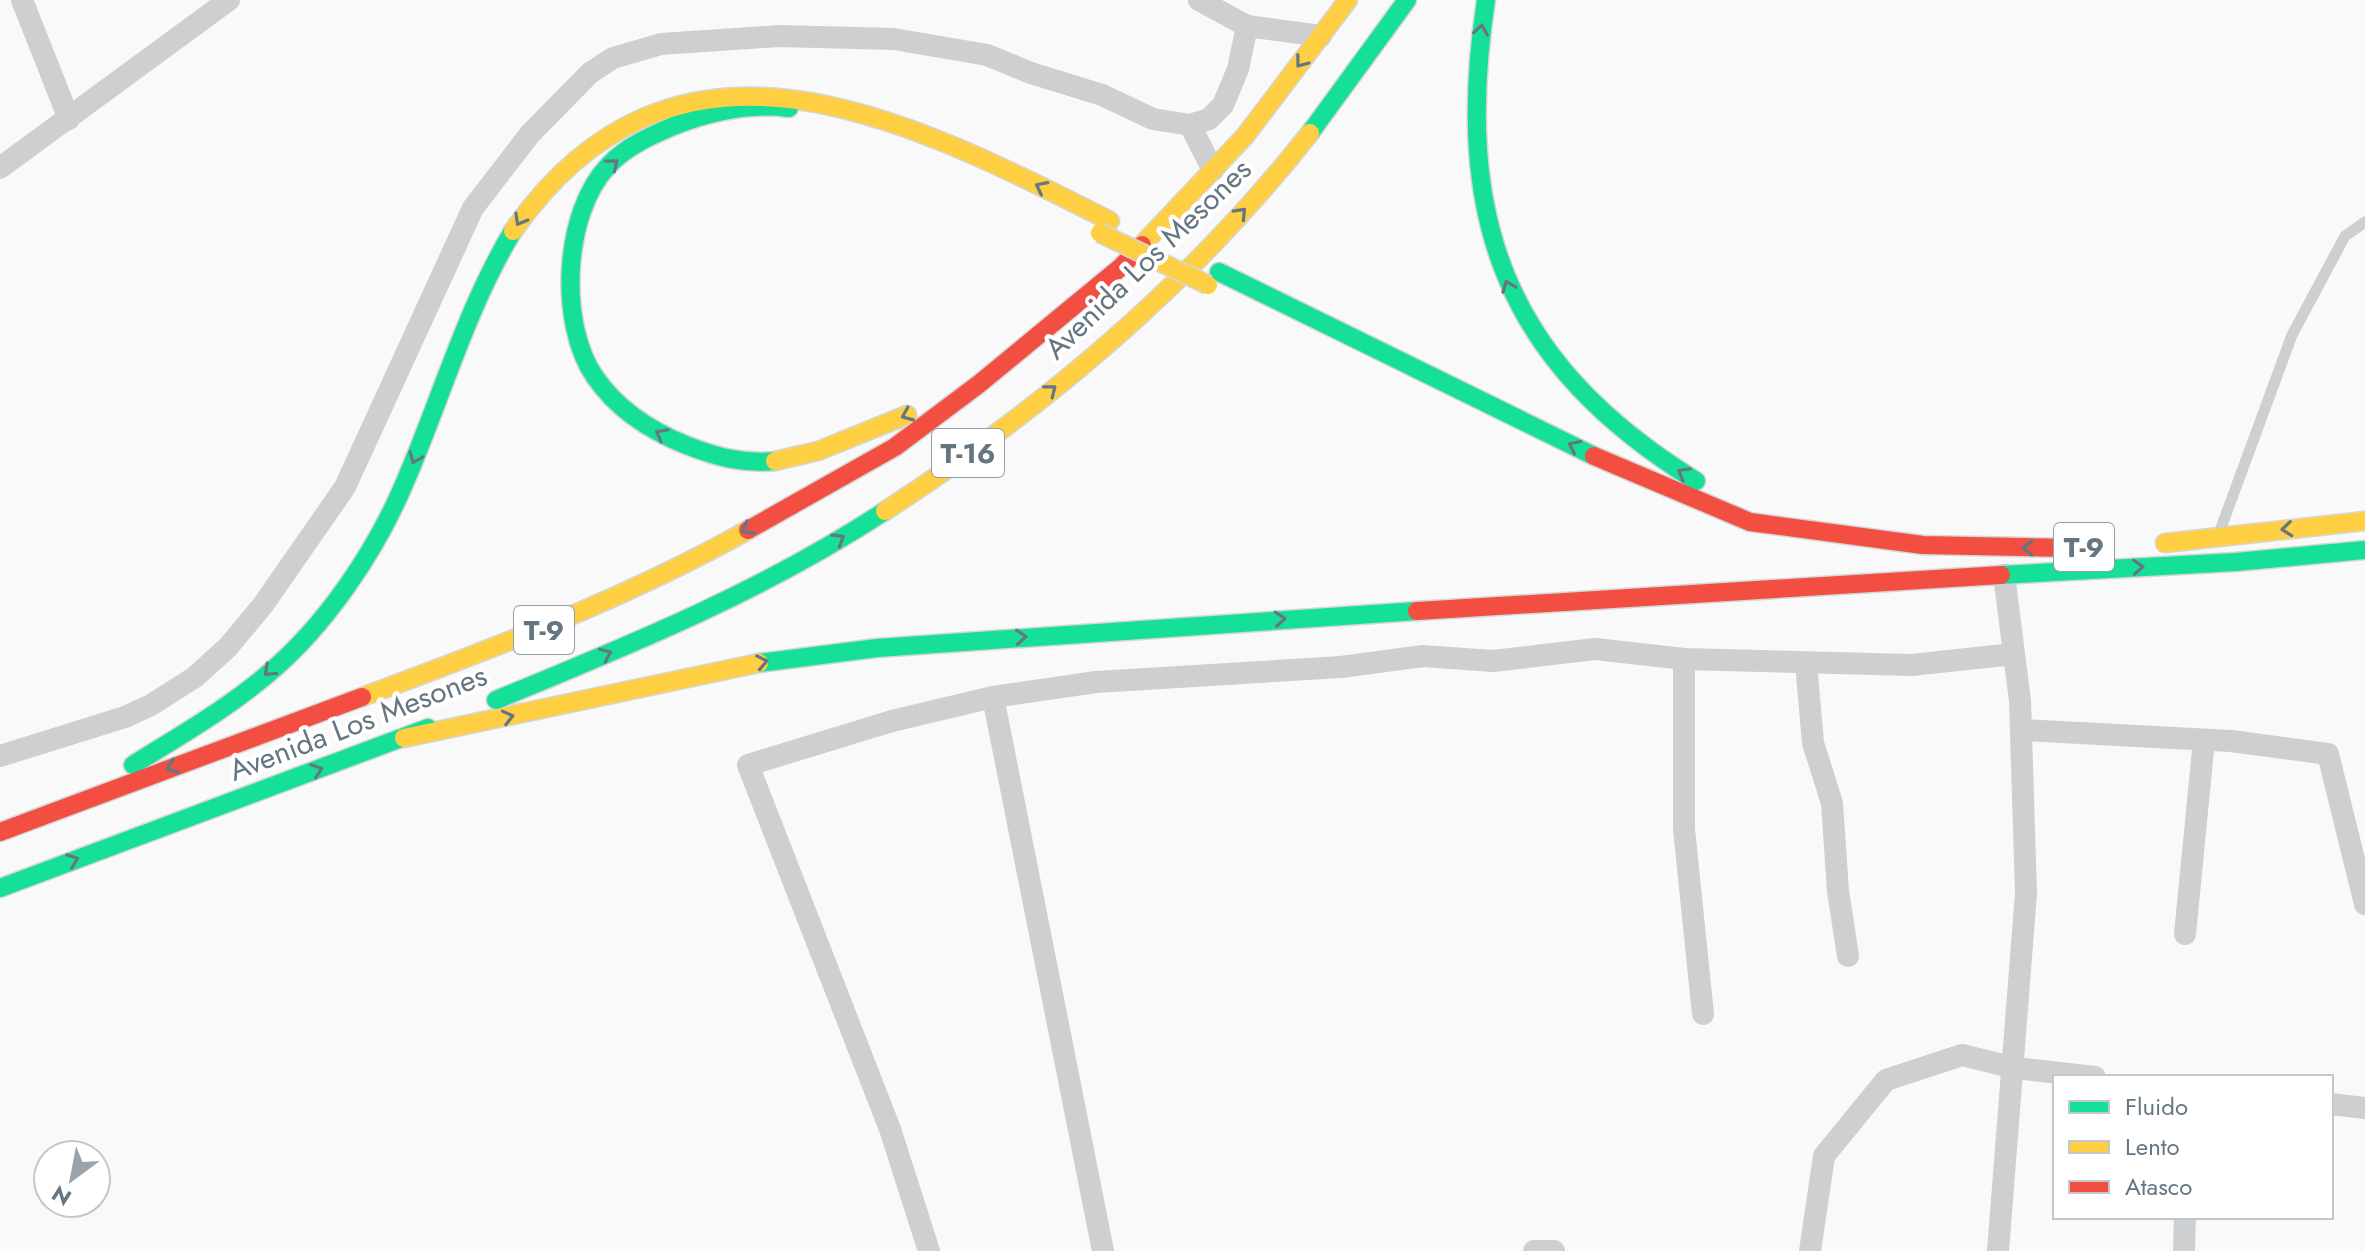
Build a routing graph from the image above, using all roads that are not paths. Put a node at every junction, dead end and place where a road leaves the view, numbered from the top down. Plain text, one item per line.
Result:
1 (22, 0) edge
2 (229, 0) edge
3 (1199, 0) edge
4 (1348, 0) edge
5 (1407, 0) edge
6 (1486, 0) edge
7 (1247, 26) junction
8 (1321, 36) junction
9 (696, 85) dead end
10 (667, 93) dead end
11 (69, 119) junction
12 (1190, 125) junction
13 (0, 168) edge
14 (1213, 170) junction
15 (2365, 222) edge
16 (1105, 227) junction
17 (1214, 279) junction
18 (979, 384) junction
19 (1591, 475) dead end
20 (2365, 521) edge
21 (1803, 532) junction
22 (2219, 536) junction
23 (2142, 544) dead end
24 (2084, 547) dead end
25 (2365, 550) edge
26 (1888, 564) dead end
27 (2004, 575) junction
28 (2014, 654) junction
29 (1684, 659) junction
30 (1806, 663) junction
31 (993, 697) junction
32 (2022, 730) junction
33 (404, 738) junction
34 (2204, 740) junction
35 (0, 756) edge
36 (73, 803) junction
37 (0, 832) edge
38 (0, 888) edge
39 (2365, 904) edge
40 (2185, 934) dead end
41 (1848, 956) dead end
42 (1703, 1014) dead end
43 (2015, 1068) junction
44 (2077, 1075) edge
45 (2333, 1104) edge
46 (2365, 1108) edge
47 (2185, 1219) edge
48 (929, 1251) edge
49 (1103, 1251) edge
50 (1534, 1251) edge
51 (1554, 1251) edge
52 (1810, 1251) edge
53 (1998, 1251) edge
54 (2184, 1251) edge

1 - 11 street
2 - 11 street
3 - 7 street
4 - 8 highway, Avenida Los Mesones / T-16
33 -> 5 highway, Avenida Los Mesones / T-16
21 -> 6 highway
7 - 8 street
7 - 12 street
8 -> 14 highway, Avenida Los Mesones / T-16
16 -> 9 highway
10 -> 36 highway
11 - 13 street
12 - 14 street
12 - 35 street
14 - 18 highway, Avenida Los Mesones / T-16
15 - 22 lane
16 - 17 highway
18 -> 16 highway
17 - 19 highway
21 -> 17 highway
18 -> 36 highway, Avenida Los Mesones / T-9
20 -> 22 highway, T-9
24 -> 21 highway, T-9
22 - 23 highway, T-9
27 -> 25 highway, T-9
26 - 27 highway
27 - 28 street
33 -> 27 highway
28 - 30 street
28 - 32 street
29 - 30 street
29 - 31 street
29 - 42 street
30 - 41 street
31 - 48 street
31 - 49 street
32 - 34 street
32 - 43 street
38 -> 33 highway, Avenida Los Mesones
34 - 39 street
34 - 40 street
36 - 37 highway, Avenida Los Mesones / T-9
43 - 44 street
43 - 52 street
43 - 53 street
45 - 46 street
47 - 54 street
50 - 51 street

